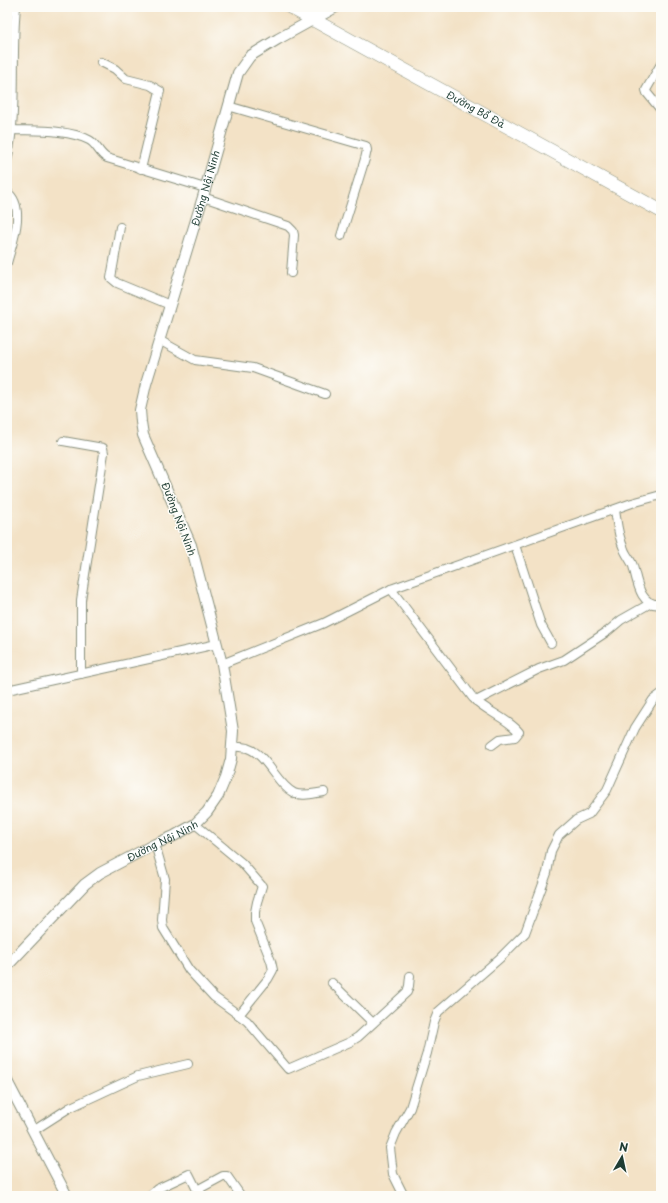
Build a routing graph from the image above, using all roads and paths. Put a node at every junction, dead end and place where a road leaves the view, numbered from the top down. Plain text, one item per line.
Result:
1 (16, 7) edge
2 (290, 7) edge
3 (320, 7) edge
4 (336, 7) edge
5 (313, 20) junction
6 (101, 62) dead end
7 (661, 64) edge
8 (228, 106) junction
9 (661, 110) edge
10 (12, 130) junction
11 (7, 160) edge
12 (142, 169) junction
13 (7, 192) edge
14 (204, 193) junction
15 (661, 211) edge
16 (120, 226) dead end
17 (341, 236) dead end
18 (7, 264) edge
19 (291, 273) dead end
20 (170, 305) junction
21 (159, 340) junction
22 (325, 394) dead end
23 (63, 441) dead end
24 (661, 495) edge
25 (615, 510) junction
26 (515, 545) junction
27 (391, 589) junction
28 (651, 603) junction
29 (661, 604) edge
30 (551, 643) dead end
31 (217, 644) junction
32 (222, 664) junction
33 (81, 674) junction
34 (7, 690) edge
35 (661, 694) edge
36 (476, 700) junction
37 (492, 745) dead end
38 (232, 746) junction
39 (324, 792) dead end
40 (195, 824) junction
41 (155, 844) junction
42 (7, 966) edge
43 (410, 976) dead end
44 (332, 983) dead end
45 (239, 1015) junction
46 (373, 1023) junction
47 (188, 1064) dead end
48 (7, 1081) edge
49 (33, 1131) junction
50 (199, 1193) edge
51 (68, 1196) edge
52 (149, 1196) edge
53 (241, 1196) edge
54 (404, 1196) edge

1 - 10 street
2 - 5 main road, Đường Bổ Đà
3 - 5 street
4 - 5 street, Đường Nội Ninh
5 - 8 street, Đường Nội Ninh
5 - 15 main road, Đường Bổ Đà
6 - 12 street
7 - 9 street
8 - 14 street, Đường Nội Ninh
8 - 17 street
10 - 11 street
10 - 12 street
12 - 14 street
13 - 18 street
14 - 19 street
14 - 20 street, Đường Nội Ninh
16 - 20 street
20 - 21 street, Đường Nội Ninh
21 - 22 street
21 - 31 street, Đường Nội Ninh
23 - 33 street
24 - 25 street
25 - 26 street
25 - 28 street
26 - 27 street
26 - 30 street
27 - 32 street
27 - 36 street
28 - 29 street
28 - 36 street
31 - 32 street, Đường Nội Ninh
31 - 33 street
32 - 38 street, Đường Nội Ninh
33 - 34 street
35 - 54 street
36 - 37 street
38 - 39 street
38 - 40 street, Đường Nội Ninh
40 - 41 street, Đường Nội Ninh
40 - 45 street
41 - 42 street, Đường Nội Ninh
41 - 45 street
43 - 46 street
44 - 46 street
45 - 46 street
47 - 49 street
48 - 49 street
49 - 51 street
50 - 52 street
50 - 53 street

